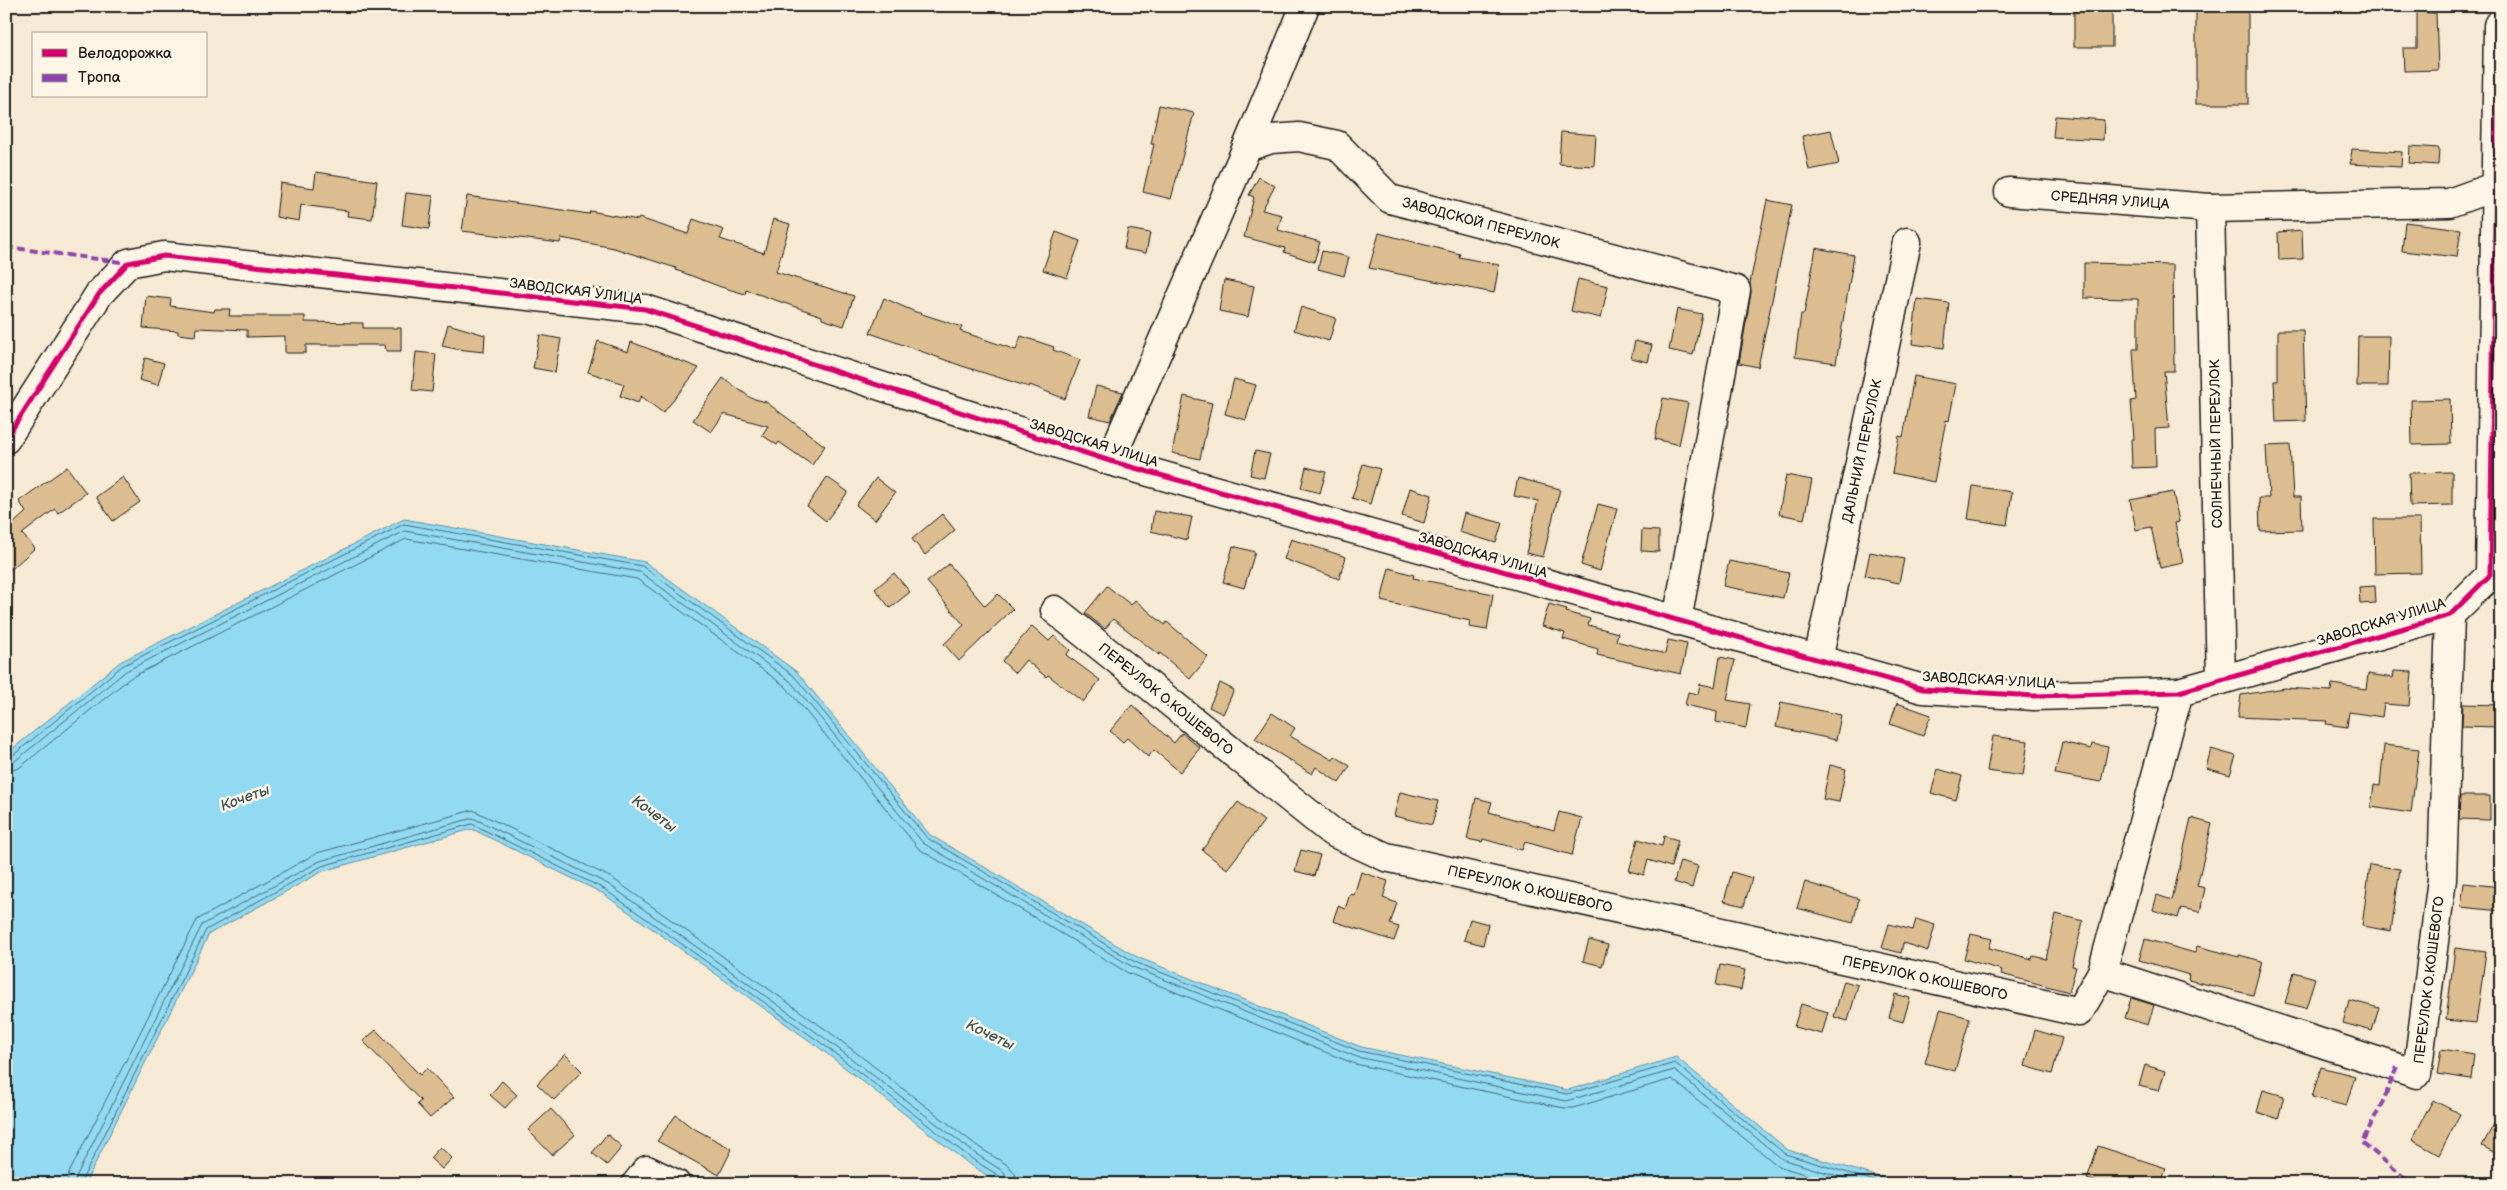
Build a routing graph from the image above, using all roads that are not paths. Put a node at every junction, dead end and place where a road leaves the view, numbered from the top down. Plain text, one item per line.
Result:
1 (1305, 6) edge
2 (2501, 21) edge
3 (1247, 147) junction
4 (2496, 186) junction
5 (2009, 192) dead end
6 (2210, 208) junction
7 (1907, 242) dead end
8 (6, 439) edge
9 (1110, 461) junction
10 (1055, 610) dead end
11 (2450, 616) junction
12 (1677, 621) junction
13 (1818, 660) junction
14 (2221, 680) junction
15 (2179, 692) junction
16 (2102, 972) junction
17 (636, 1184) edge
18 (676, 1184) edge

1 - 3 street
2 - 4 street, ЗАВОДСКАЯ УЛИЦА
3 - 9 street
3 - 12 street, ЗАВОДСКОЙ ПЕРЕУЛОК
4 - 6 street, СРЕДНЯЯ УЛИЦА
4 - 11 street, ЗАВОДСКАЯ УЛИЦА
5 - 6 street, СРЕДНЯЯ УЛИЦА
6 - 14 street, СОЛНЕЧНЫЙ ПЕРЕУЛОК
7 - 13 street, ДАЛЬНИЙ ПЕРЕУЛОК
8 - 9 street, ЗАВОДСКАЯ УЛИЦА
9 - 12 street, ЗАВОДСКАЯ УЛИЦА
10 - 16 street, ПЕРЕУЛОК О.КОШЕВОГО
11 - 14 street, ЗАВОДСКАЯ УЛИЦА
11 - 16 street, ПЕРЕУЛОК О.КОШЕВОГО
12 - 13 street, ЗАВОДСКАЯ УЛИЦА
13 - 15 street, ЗАВОДСКАЯ УЛИЦА
14 - 15 street, ЗАВОДСКАЯ УЛИЦА
15 - 16 street
17 - 18 street

